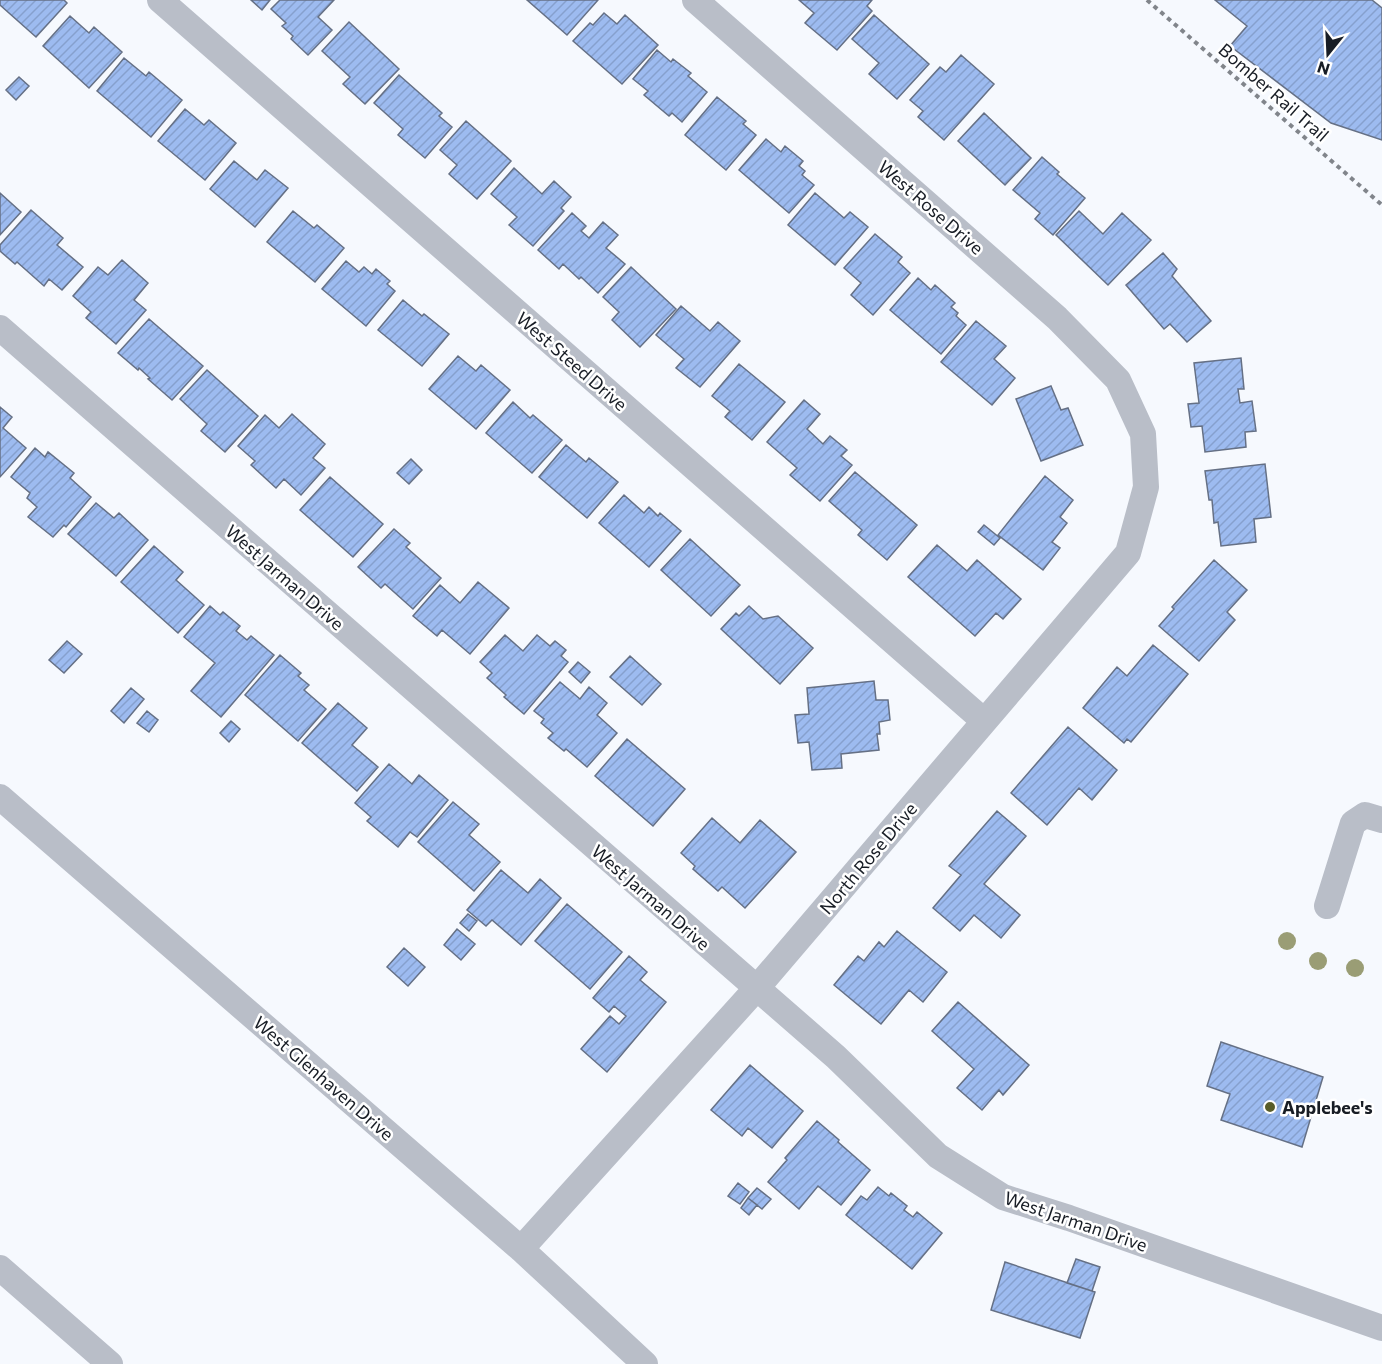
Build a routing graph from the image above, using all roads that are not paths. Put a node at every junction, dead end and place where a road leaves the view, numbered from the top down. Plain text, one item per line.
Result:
1 (160, 0) edge
2 (695, 0) edge
3 (0, 328) edge
4 (1143, 434) joint
5 (984, 722) junction
6 (0, 797) edge
7 (1382, 820) edge
8 (1327, 906) dead end
9 (756, 989) junction
10 (521, 1249) junction
11 (0, 1268) edge
12 (1382, 1328) edge
13 (110, 1364) edge
14 (645, 1364) edge

1 - 5 street, West Steed Drive
2 - 4 street, West Rose Drive
3 - 9 street, West Jarman Drive
4 - 5 street, North Rose Drive
5 - 9 street, North Rose Drive
6 - 10 street, West Glenhaven Drive
7 - 8 street
9 - 10 street, North Rose Drive
9 - 12 street, West Jarman Drive
10 - 14 street, West Glenhaven Drive
11 - 13 street

